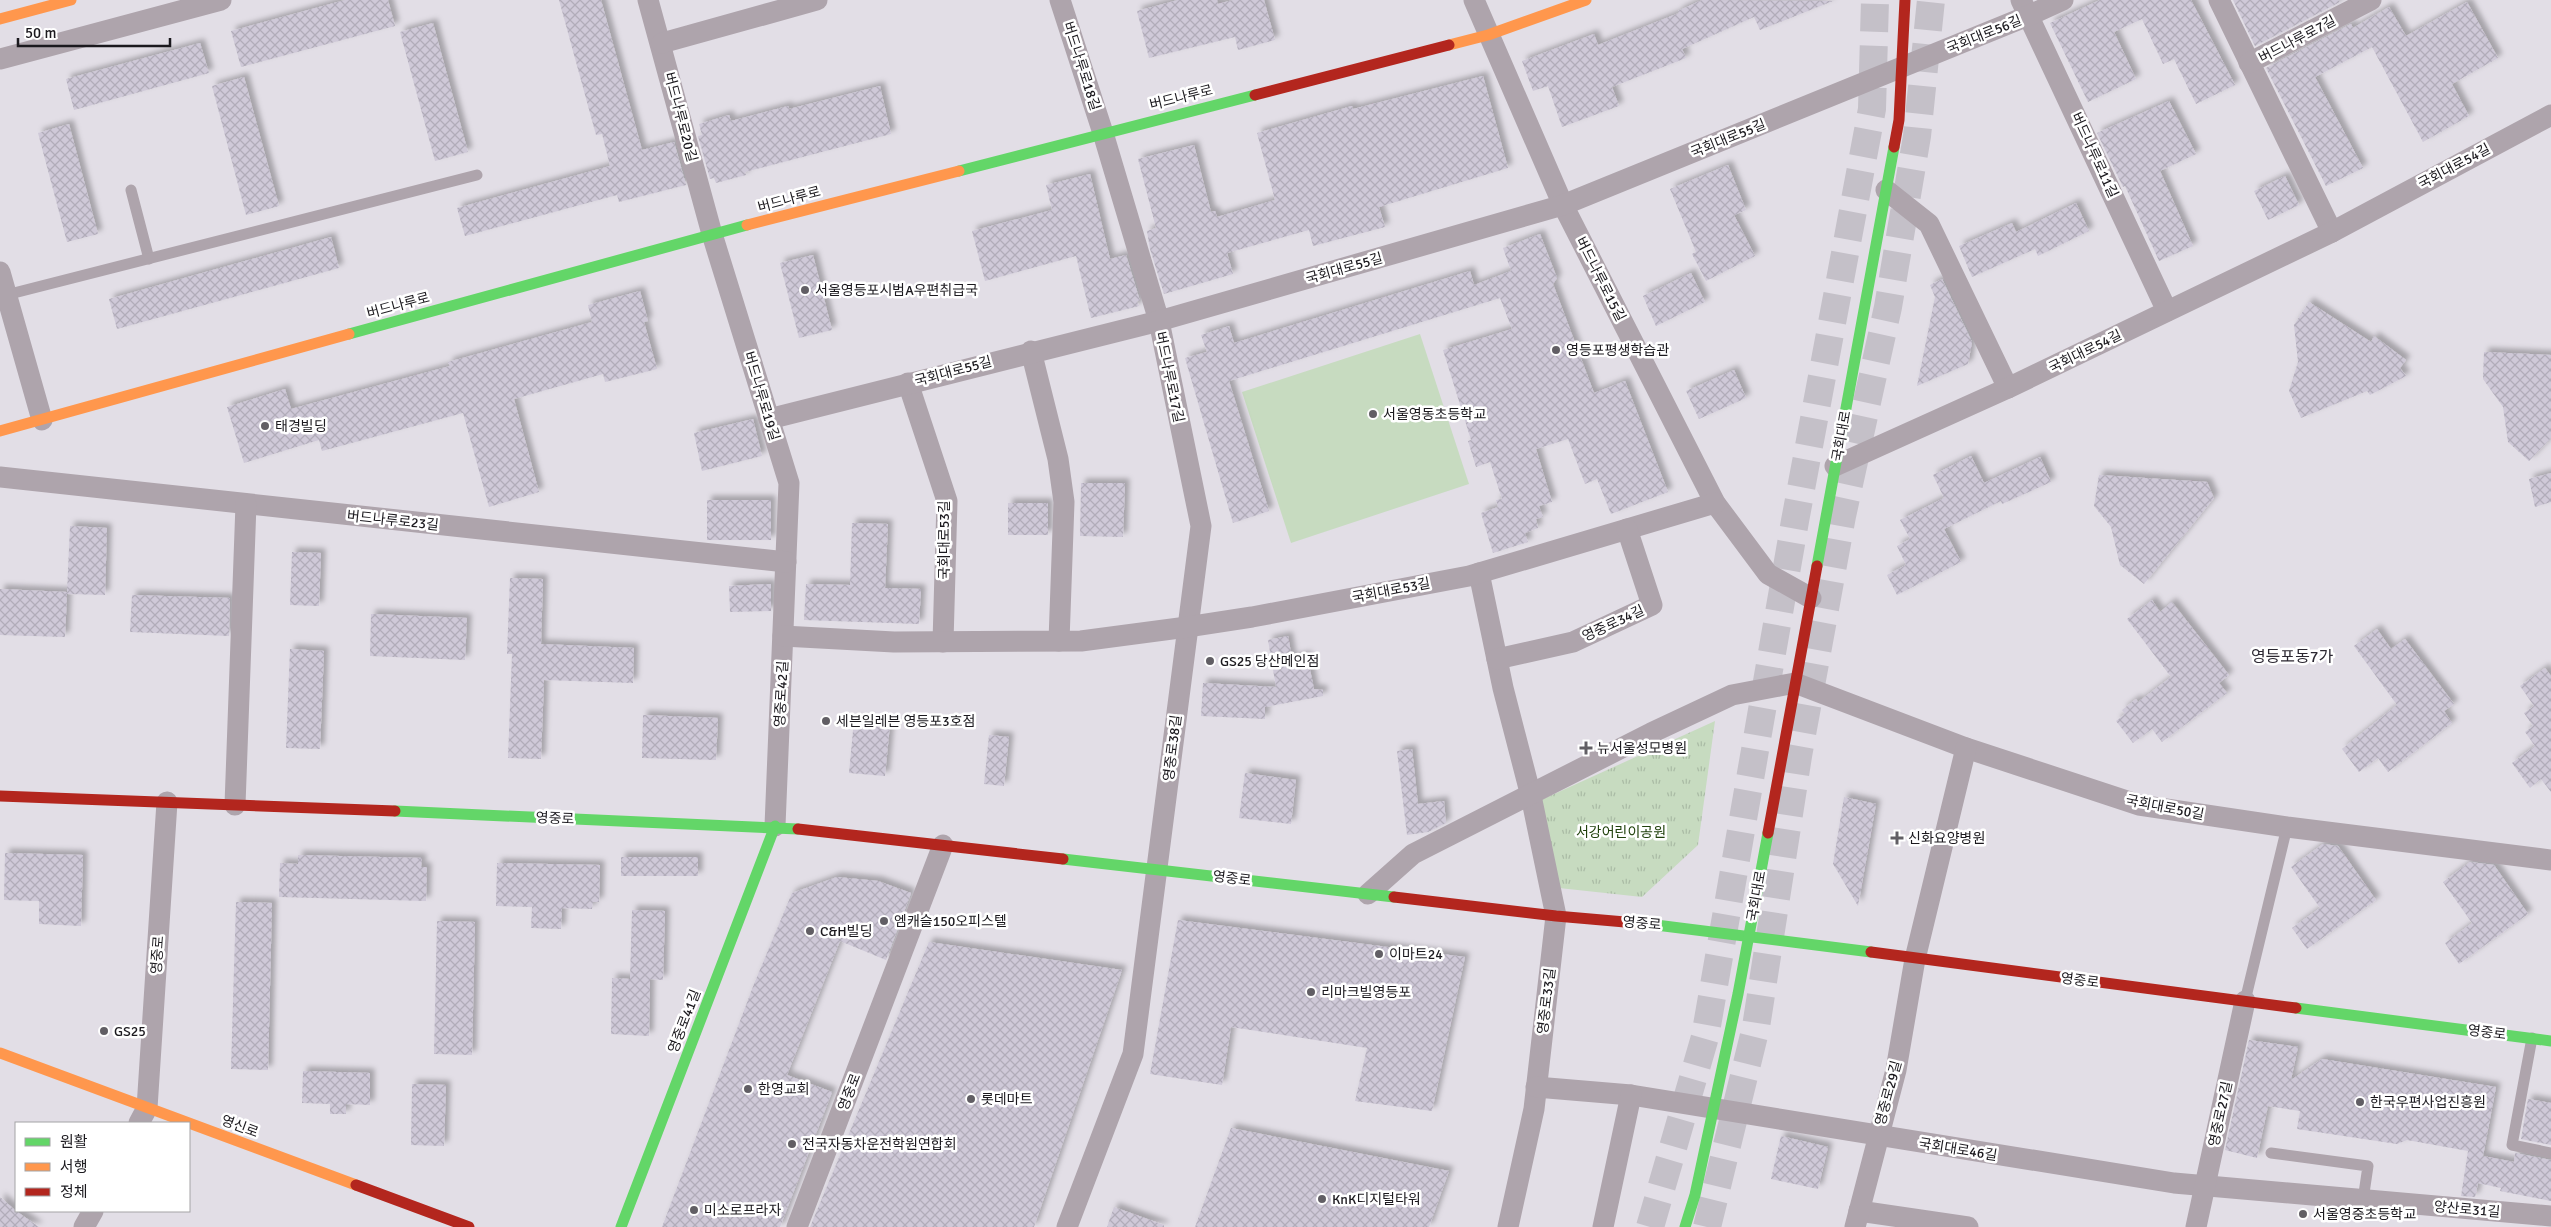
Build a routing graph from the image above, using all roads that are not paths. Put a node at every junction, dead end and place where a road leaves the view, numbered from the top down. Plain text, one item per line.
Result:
1 (71, 0) edge
2 (221, 0) edge
3 (648, 0) edge
4 (817, 0) edge
5 (1060, 0) edge
6 (1474, 0) edge
7 (1586, 0) edge
8 (1905, 0) edge
9 (2063, 0) edge
10 (2220, 0) edge
11 (2371, 0) edge
12 (2026, 8) edge
13 (0, 18) edge
14 (1488, 35) junction
15 (662, 43) junction
16 (0, 59) edge
17 (2249, 63) junction
18 (1904, 67) junction
19 (2551, 115) edge
20 (1103, 133) junction
21 (477, 175) dead end
22 (131, 190) dead end
23 (1886, 190) junction
24 (1564, 205) junction
25 (2332, 232) junction
26 (712, 234) junction
27 (149, 258) junction
28 (0, 272) edge
29 (6, 295) junction
30 (2167, 311) junction
31 (1159, 321) junction
32 (1031, 351) junction
33 (908, 383) junction
34 (2008, 388) junction
35 (769, 419) junction
36 (42, 420) junction
37 (0, 431) edge
38 (1835, 466) junction
39 (0, 477) edge
40 (1715, 503) junction
41 (246, 504) junction
42 (1627, 529) junction
43 (786, 562) junction
44 (1479, 572) junction
45 (1811, 598) junction
46 (1187, 626) junction
47 (784, 636) junction
48 (1059, 641) junction
49 (942, 642) junction
50 (1497, 659) junction
51 (1795, 683) junction
52 (1966, 748) junction
53 (0, 796) edge
54 (1531, 796) junction
55 (167, 802) junction
56 (235, 805) junction
57 (776, 826) junction
58 (2287, 827) junction
59 (943, 845) junction
60 (2551, 860) edge
61 (1156, 870) junction
62 (1368, 894) junction
63 (1556, 916) junction
64 (1748, 937) junction
65 (1915, 958) junction
66 (2245, 1001) junction
67 (2532, 1038) junction
68 (2551, 1041) edge
69 (0, 1053) edge
70 (1536, 1086) junction
71 (1631, 1095) junction
72 (1713, 1109) junction
73 (143, 1115) edge
74 (163, 1122) edge
75 (190, 1131) edge
76 (1877, 1136) junction
77 (2551, 1153) edge
78 (2271, 1154) dead end
79 (2204, 1186) junction
80 (2363, 1200) junction
81 (92, 1212) edge
82 (2551, 1216) edge
83 (1857, 1219) edge
84 (1957, 1226) edge
85 (84, 1227) edge
86 (469, 1227) edge
87 (621, 1227) edge
88 (797, 1227) edge
89 (1067, 1227) edge
90 (1508, 1227) edge
91 (1603, 1227) edge
92 (1685, 1227) edge
93 (2196, 1227) edge

1 - 13 main road
2 - 16 street
3 - 15 street, 버드나루로20길
4 - 15 street
5 - 20 street, 버드나루로18길
6 - 14 street, 버드나루로15길
7 - 14 main road, 버드나루로
8 - 18 main road, 국회대로
9 - 12 street, 국회대로56길
10 - 17 street
11 - 17 street, 버드나루로7길
12 - 18 street, 국회대로56길
12 - 30 street, 버드나루로11길
14 - 20 main road, 버드나루로
14 - 24 street, 버드나루로15길
15 - 26 street, 버드나루로20길
17 - 25 street
18 - 23 main road, 국회대로
18 - 24 street, 국회대로55길
19 - 25 street, 국회대로54길
20 - 26 main road, 버드나루로
20 - 31 street, 버드나루로17길
21 - 27 lane
22 - 27 lane
23 - 34 street
23 - 38 main road, 국회대로
24 - 31 street, 국회대로55길
24 - 40 street, 버드나루로15길
25 - 30 street, 국회대로54길
26 - 35 street, 버드나루로19길
26 - 36 main road, 버드나루로
27 - 29 lane
28 - 29 street
29 - 36 street
30 - 34 street, 국회대로54길
31 - 32 street, 국회대로55길
31 - 46 street, 버드나루로17길
32 - 33 street, 국회대로55길
32 - 48 street
33 - 35 street, 국회대로55길
33 - 49 street, 국회대로53길
34 - 38 street, 국회대로54길
35 - 43 street, 버드나루로19길
36 - 37 main road, 버드나루로
38 - 45 main road, 국회대로
39 - 41 street, 버드나루로23길
40 - 42 street, 국회대로53길
40 - 45 street, 버드나루로15길
41 - 43 street, 버드나루로23길
41 - 56 street
42 - 44 street, 국회대로53길
42 - 50 street, 영중로34길
43 - 47 street, 영중로42길
44 - 46 street, 국회대로53길
44 - 50 street
45 - 51 main road, 국회대로
46 - 48 street, 국회대로53길
46 - 61 street, 영중로38길
47 - 49 street, 국회대로53길
47 - 57 street, 영중로42길
48 - 49 street, 국회대로53길
50 - 54 street
51 - 52 street, 국회대로50길
51 - 54 street
51 - 64 main road, 국회대로
52 - 58 street, 국회대로50길
52 - 65 street
53 - 55 main road, 영중로
54 - 62 street
54 - 63 street
55 - 56 main road, 영중로
55 - 73 street, 영중로
56 - 57 main road, 영중로
57 - 59 main road, 영중로
57 - 87 main road, 영중로41길
58 - 60 street, 국회대로50길
58 - 66 lane
59 - 61 main road, 영중로
59 - 88 street, 영중로
61 - 62 main road, 영중로
61 - 89 street
62 - 63 main road, 영중로
63 - 64 main road, 영중로
63 - 70 street, 영중로33길
64 - 65 main road, 영중로
64 - 72 main road, 국회대로
65 - 66 main road, 영중로
65 - 76 street, 영중로29길
66 - 67 main road, 영중로
66 - 79 street, 영중로27길
67 - 68 main road, 영중로
67 - 77 lane
69 - 73 main road, 영신로
70 - 71 street
70 - 90 street, 영중로33길
71 - 72 street
71 - 91 street
72 - 76 street, 국회대로46길
72 - 92 main road, 국회대로
73 - 74 main road, 영신로
75 - 86 main road, 영신로
76 - 79 street, 국회대로46길
76 - 83 street, 영중로29길
78 - 80 lane
79 - 80 street, 양산로31길
79 - 93 street, 영중로27길
80 - 82 street, 양산로31길
81 - 85 street
83 - 84 street

